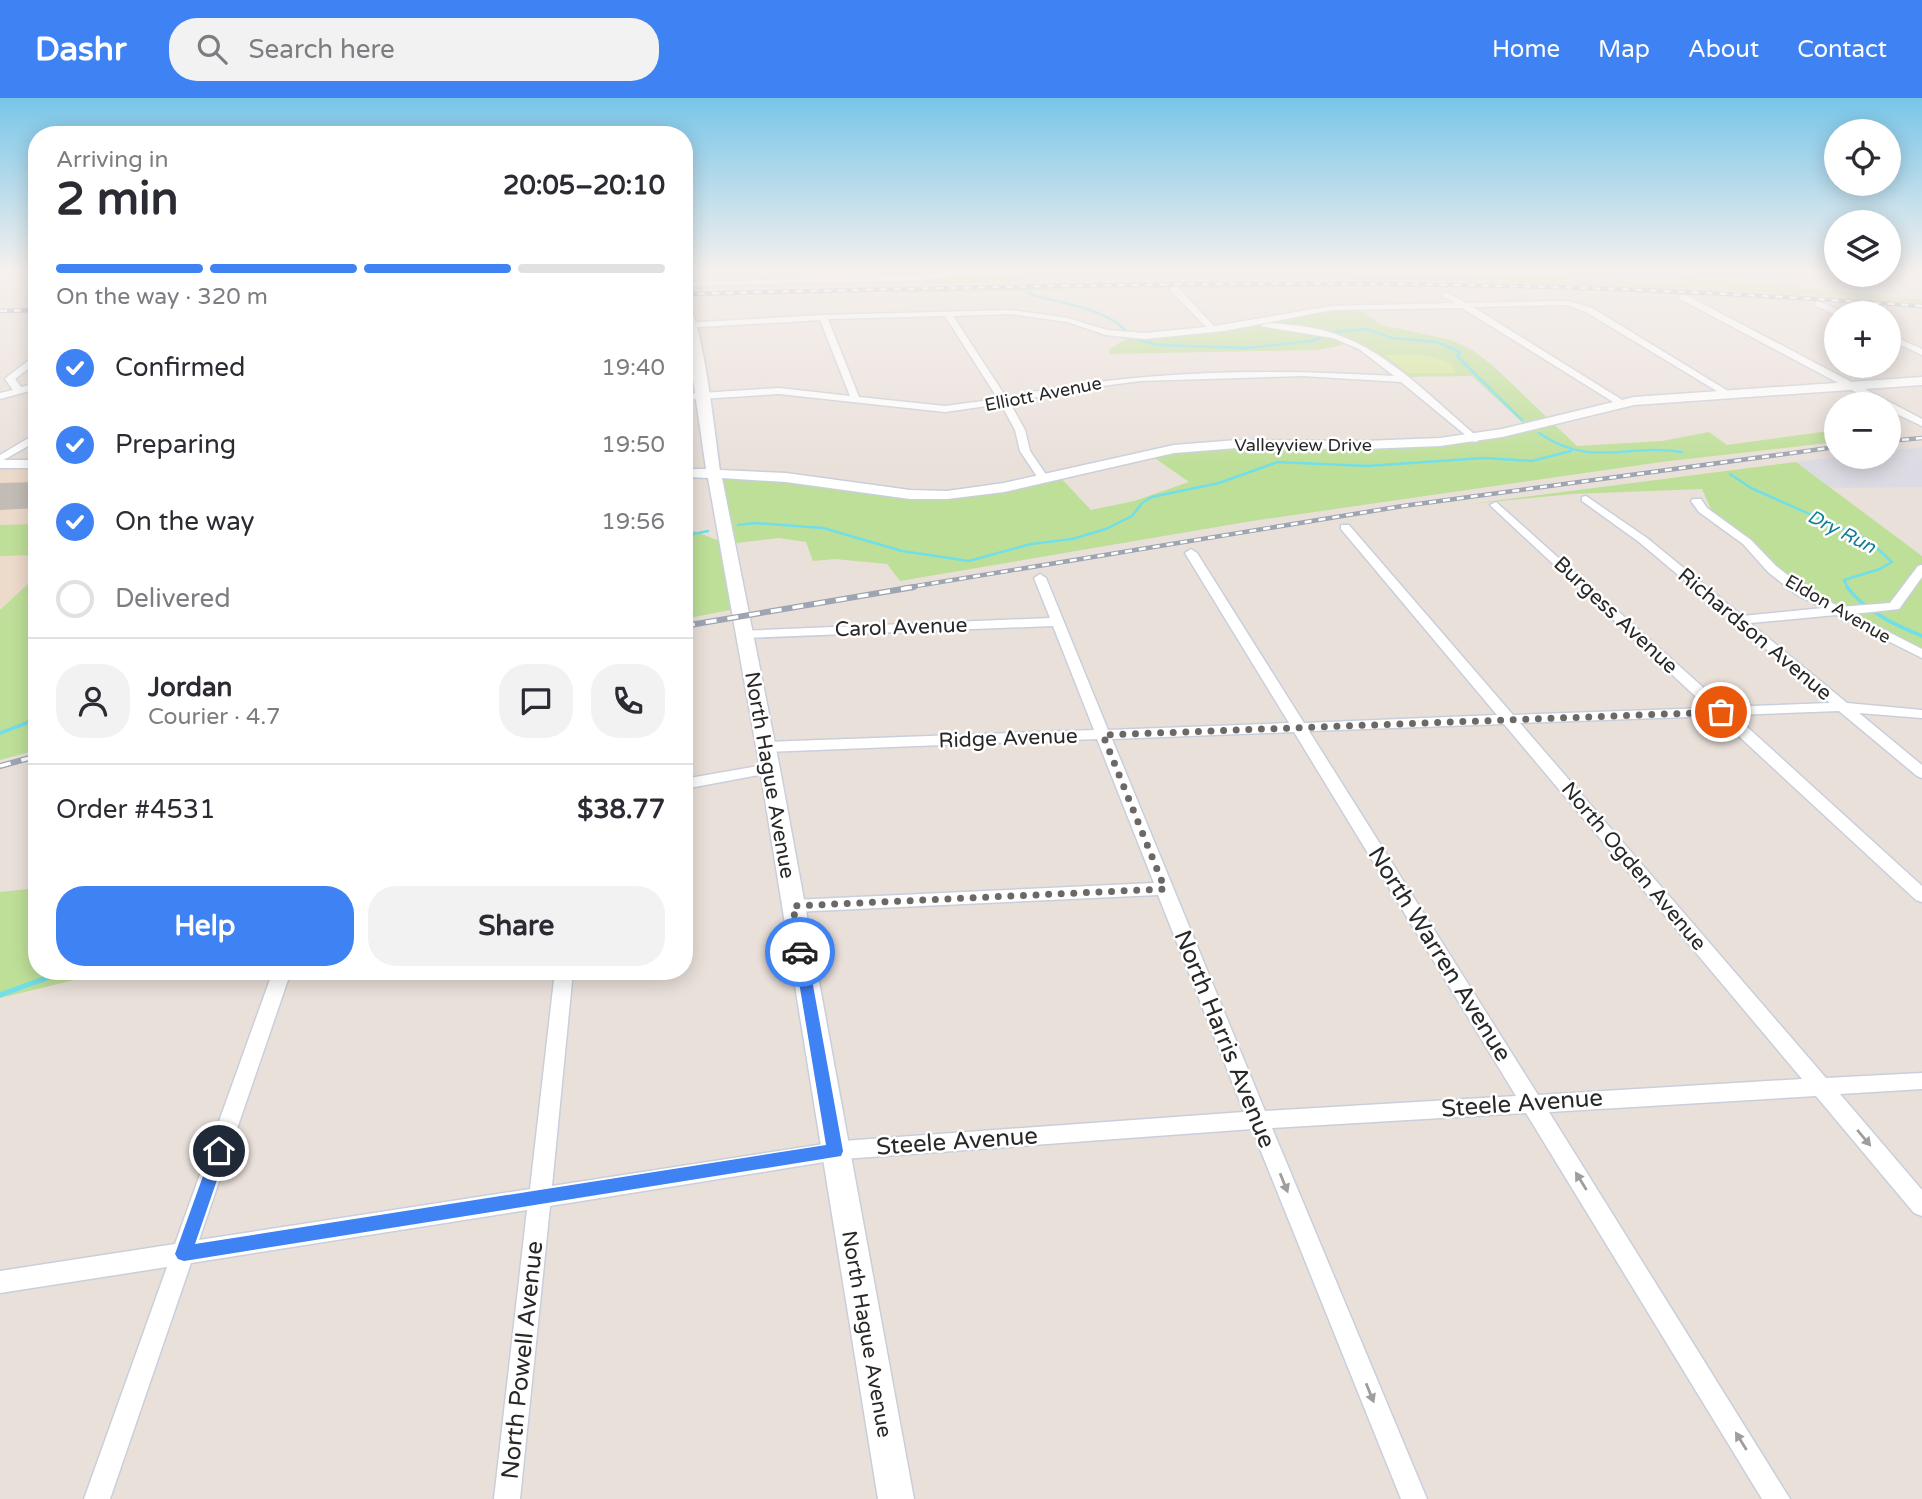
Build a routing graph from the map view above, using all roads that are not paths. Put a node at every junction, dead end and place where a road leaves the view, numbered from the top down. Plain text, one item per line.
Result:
1 (830, 335) edge
2 (961, 335) edge
3 (1334, 335) edge
4 (1512, 335) edge
5 (1632, 335) edge
6 (1754, 335) edge
7 (1901, 342) edge
8 (693, 344) edge
9 (1922, 352) edge
10 (28, 364) edge
11 (1403, 379) junction
12 (1922, 381) edge
13 (1851, 386) junction
14 (28, 388) edge
15 (19, 391) junction
16 (1862, 392) edge
17 (1728, 394) junction
18 (0, 396) edge
19 (705, 396) junction
20 (693, 397) edge
21 (856, 400) junction
22 (1004, 401) junction
23 (1621, 403) junction
24 (1901, 413) edge
25 (1922, 424) edge
26 (1474, 439) junction
27 (28, 442) edge
28 (0, 461) edge
29 (28, 463) edge
30 (693, 473) edge
31 (714, 474) junction
32 (1044, 479) junction
33 (1586, 499) dead end
34 (1697, 501) dead end
35 (1496, 505) dead end
36 (1345, 527) dead end
37 (1191, 553) dead end
38 (1922, 569) edge
39 (1040, 578) dead end
40 (1836, 611) junction
41 (1738, 621) junction
42 (1057, 622) junction
43 (746, 634) junction
44 (1922, 654) edge
45 (1843, 707) junction
46 (1721, 712) junction
47 (1922, 714) edge
48 (1509, 720) junction
49 (1299, 727) junction
50 (1103, 735) junction
51 (768, 758) junction
52 (1922, 773) edge
53 (693, 781) edge
54 (1165, 889) junction
55 (1922, 896) edge
56 (793, 906) junction
57 (279, 980) edge
58 (563, 980) edge
59 (1922, 1081) edge
60 (1820, 1086) junction
61 (1532, 1102) junction
62 (1258, 1119) junction
63 (835, 1151) junction
64 (539, 1198) junction
65 (1922, 1206) edge
66 (184, 1254) junction
67 (0, 1282) edge
68 (97, 1499) edge
69 (507, 1499) edge
70 (896, 1499) edge
71 (1414, 1499) edge
72 (1777, 1499) edge

1 - 21 street
2 - 22 street
3 - 11 street
4 - 23 street
5 - 17 street
6 - 13 street
7 - 9 street
8 - 19 street, North Hague Avenue
10 - 15 street
11 - 22 street, Elliott Avenue
11 - 26 street
12 - 13 street, Valleyview Drive
13 - 16 street
13 - 17 street, Valleyview Drive
14 - 15 street
15 - 18 street
17 - 23 street, Valleyview Drive
19 - 20 street, Elliott Avenue
19 - 21 street, Elliott Avenue
19 - 31 street, North Hague Avenue
21 - 22 street, Elliott Avenue
22 - 32 street
23 - 26 street, Valleyview Drive
24 - 25 street
26 - 32 street, Valleyview Drive
27 - 28 street
28 - 29 street
30 - 31 street, Valleyview Drive
31 - 32 street, Valleyview Drive
31 - 43 street, North Hague Avenue
33 - 41 street, Richardson Avenue
34 - 40 street, Eldon Avenue
35 - 46 street, Burgess Avenue
36 - 48 street, North Ogden Avenue
37 - 49 street, North Warren Avenue
38 - 40 street
39 - 42 street, North Harris Avenue
40 - 41 street
40 - 44 street, Eldon Avenue
41 - 45 street, Richardson Avenue
42 - 43 street, Carol Avenue
42 - 50 street, North Harris Avenue
43 - 51 street, North Hague Avenue
45 - 46 street, Ridge Avenue
45 - 47 street, Ridge Avenue
45 - 52 street, Richardson Avenue
46 - 48 street, Ridge Avenue
46 - 55 street, Burgess Avenue
48 - 49 street, Ridge Avenue
48 - 60 street, North Ogden Avenue
49 - 50 street, Ridge Avenue
49 - 61 street, North Warren Avenue
50 - 51 street, Ridge Avenue
50 - 54 street, North Harris Avenue
51 - 53 street, Ridge Avenue
51 - 56 street, North Hague Avenue
54 - 56 street
54 - 62 street, North Harris Avenue
56 - 63 street, North Hague Avenue
57 - 66 street
58 - 64 street, North Powell Avenue
59 - 60 street, Steele Avenue
60 - 61 street, Steele Avenue
60 -> 65 street, North Ogden Avenue
61 - 62 street, Steele Avenue
72 -> 61 street, North Warren Avenue
62 - 63 street, Steele Avenue
62 -> 71 street, North Harris Avenue
63 - 64 street, Steele Avenue
63 - 70 street, North Hague Avenue
64 - 66 street, Steele Avenue
64 - 69 street, North Powell Avenue
66 - 67 street, Steele Avenue
66 - 68 street

